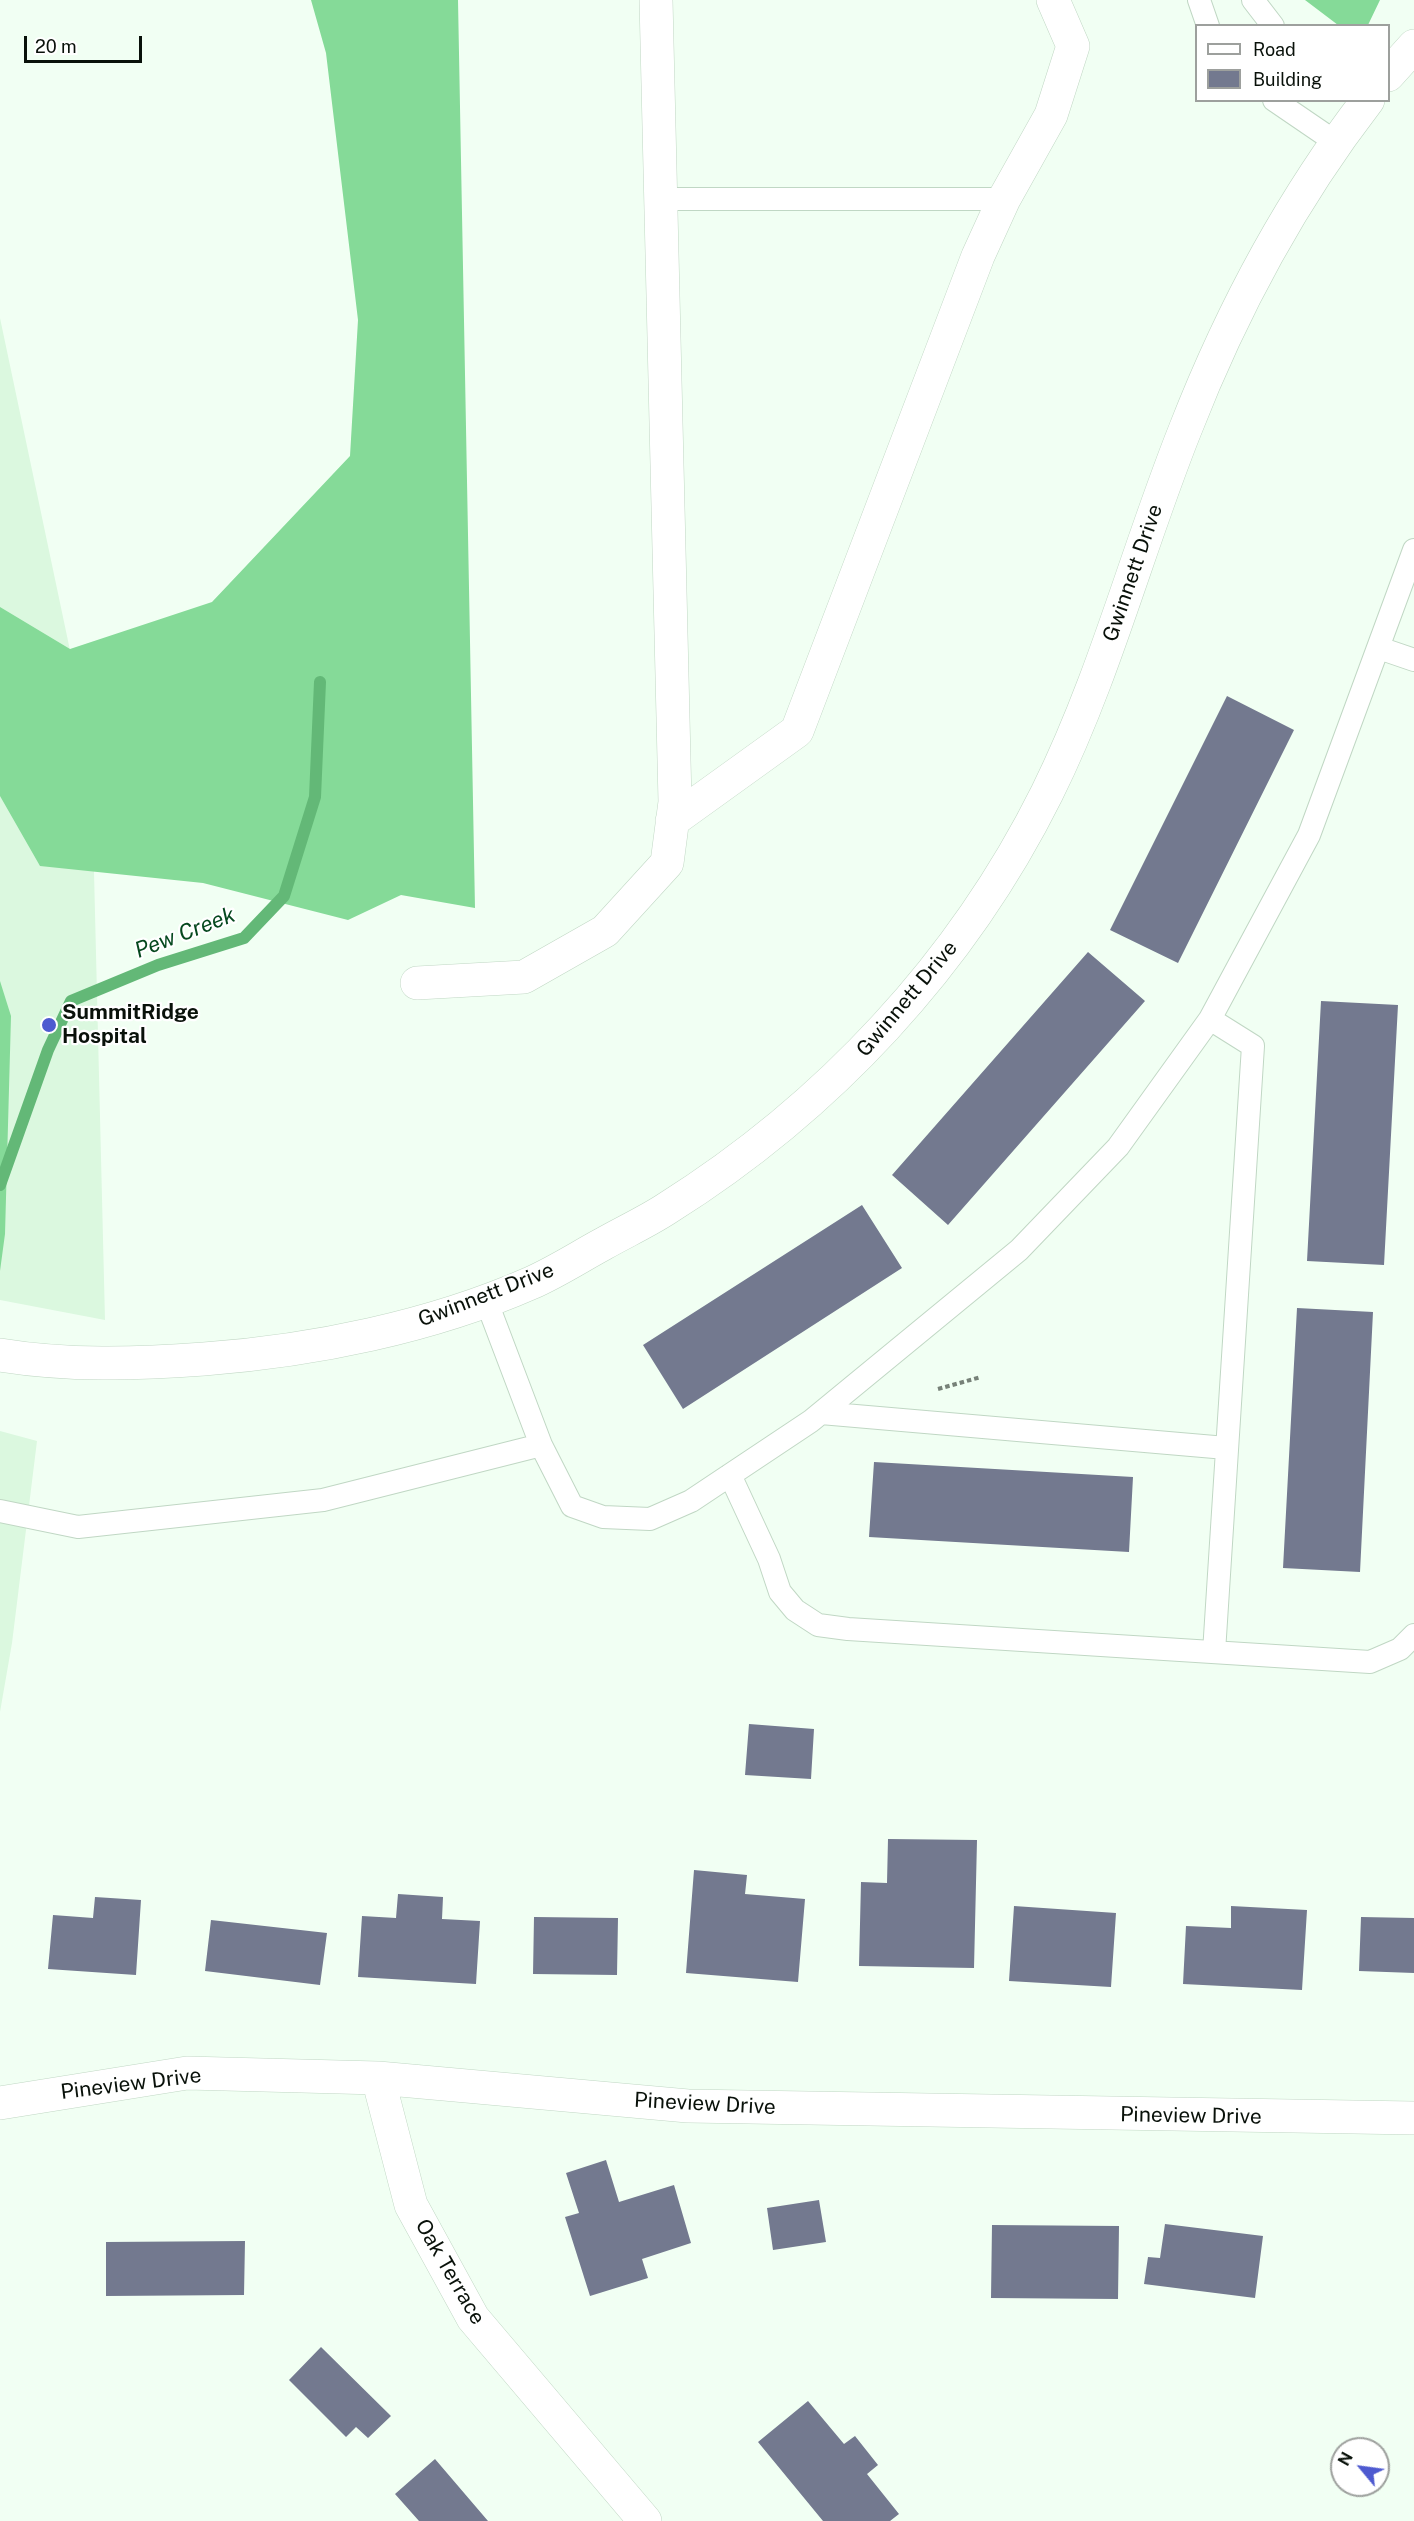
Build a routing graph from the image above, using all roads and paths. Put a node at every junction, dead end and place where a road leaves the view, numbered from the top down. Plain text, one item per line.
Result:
1 (656, 0) edge
2 (1053, 0) edge
3 (1199, 0) edge
4 (1253, 0) edge
5 (1207, 24) edge
6 (1271, 24) edge
7 (1414, 46) edge
8 (1390, 74) edge
9 (1277, 102) edge
10 (1367, 102) edge
11 (1337, 144) junction
12 (661, 199) junction
13 (1004, 199) junction
14 (1414, 550) edge
15 (1379, 648) junction
16 (1414, 660) edge
17 (672, 821) junction
18 (417, 983) dead end
19 (1210, 1019) junction
20 (486, 1300) junction
21 (0, 1355) edge
22 (821, 1413) junction
23 (541, 1445) junction
24 (1226, 1448) junction
25 (730, 1475) junction
26 (0, 1511) edge
27 (1414, 1635) edge
28 (1214, 1652) junction
29 (378, 2078) junction
30 (0, 2103) edge
31 (1414, 2118) edge
32 (645, 2521) edge

1 - 12 street
2 - 13 street
3 - 5 lane
4 - 6 lane
7 - 8 street
9 - 11 lane
10 - 11 street, Gwinnett Drive
11 - 20 street, Gwinnett Drive
12 - 13 lane
12 - 17 street
13 - 17 street
14 - 15 lane
15 - 16 lane
15 - 19 lane
17 - 18 street
19 - 22 lane
19 - 24 lane
20 - 21 street, Gwinnett Drive
20 - 23 lane
22 - 24 lane
22 - 25 lane
23 - 25 lane
23 - 26 lane
24 - 28 lane
25 - 28 lane
27 - 28 lane
29 - 30 street, Pineview Drive
29 - 31 street, Pineview Drive
29 - 32 street, Oak Terrace

